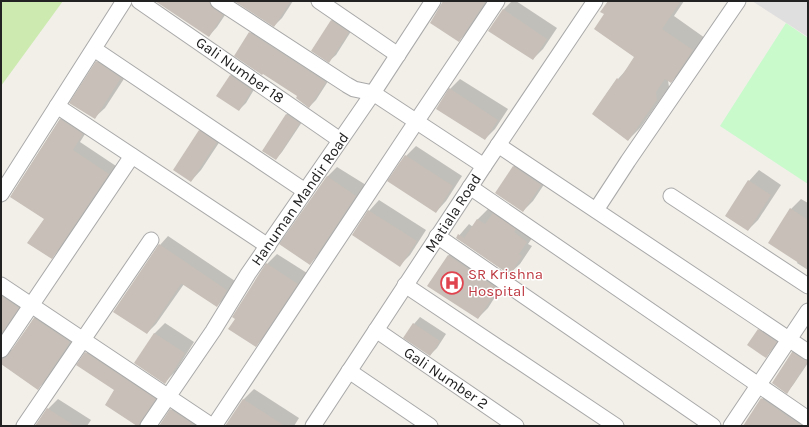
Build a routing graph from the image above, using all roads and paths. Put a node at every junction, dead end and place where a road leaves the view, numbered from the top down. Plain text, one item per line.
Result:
1 (218, 1) edge
2 (319, 1) edge
3 (433, 1) edge
4 (497, 1) edge
5 (595, 1) edge
6 (738, 1) edge
7 (123, 2) edge
8 (147, 3) edge
9 (94, 50) junction
10 (398, 55) junction
11 (373, 93) junction
12 (57, 106) junction
13 (416, 122) junction
14 (340, 140) junction
15 (498, 144) junction
16 (132, 156) junction
17 (484, 166) junction
18 (470, 187) junction
19 (305, 191) junction
20 (1, 194) edge
21 (672, 196) dead end
22 (596, 210) junction
23 (438, 236) junction
24 (151, 240) dead end
25 (268, 246) junction
26 (1, 285) edge
27 (405, 285) junction
28 (808, 286) edge
29 (30, 305) junction
30 (808, 311) edge
31 (376, 330) junction
32 (83, 340) junction
33 (789, 340) junction
34 (1, 350) edge
35 (808, 352) edge
36 (349, 371) junction
37 (758, 385) junction
38 (168, 398) junction
39 (808, 419) edge
40 (24, 426) edge
41 (148, 426) edge
42 (213, 426) edge
43 (313, 426) edge
44 (430, 426) edge
45 (516, 426) edge
46 (616, 426) edge
47 (713, 426) edge
48 (731, 426) edge

1 - 11 street
2 - 10 street
3 - 10 street, Hanuman Mandir Road
4 - 13 street
5 - 15 street, Matiala Road
6 - 22 street
7 - 9 street
8 - 14 street, Gali Number 18
9 - 12 street
9 - 19 street
10 - 11 street, Hanuman Mandir Road
11 - 13 street
11 - 14 street, Hanuman Mandir Road
12 - 16 street
12 - 20 street
13 - 17 street
13 - 42 street
14 - 19 street, Hanuman Mandir Road
15 - 17 street, Matiala Road
15 - 22 street
16 - 25 street
16 - 29 street
17 - 18 street, Matiala Road
18 - 23 street, Matiala Road
18 - 37 street
19 - 25 street, Hanuman Mandir Road
21 - 28 street
22 - 33 street
23 - 27 street, Matiala Road
23 - 47 street
24 - 32 street
25 - 38 street, Hanuman Mandir Road
26 - 29 street
27 - 31 street, Matiala Road
27 - 46 street
29 - 32 street
29 - 34 street
30 - 33 street
31 - 36 street, Matiala Road
31 - 45 street, Gali Number 2
32 - 38 street
32 - 40 street
33 - 35 street
33 - 37 street
36 - 43 street, Matiala Road
36 - 44 street
37 - 39 street
37 - 48 street
38 - 41 street, Hanuman Mandir Road
38 - 42 street

